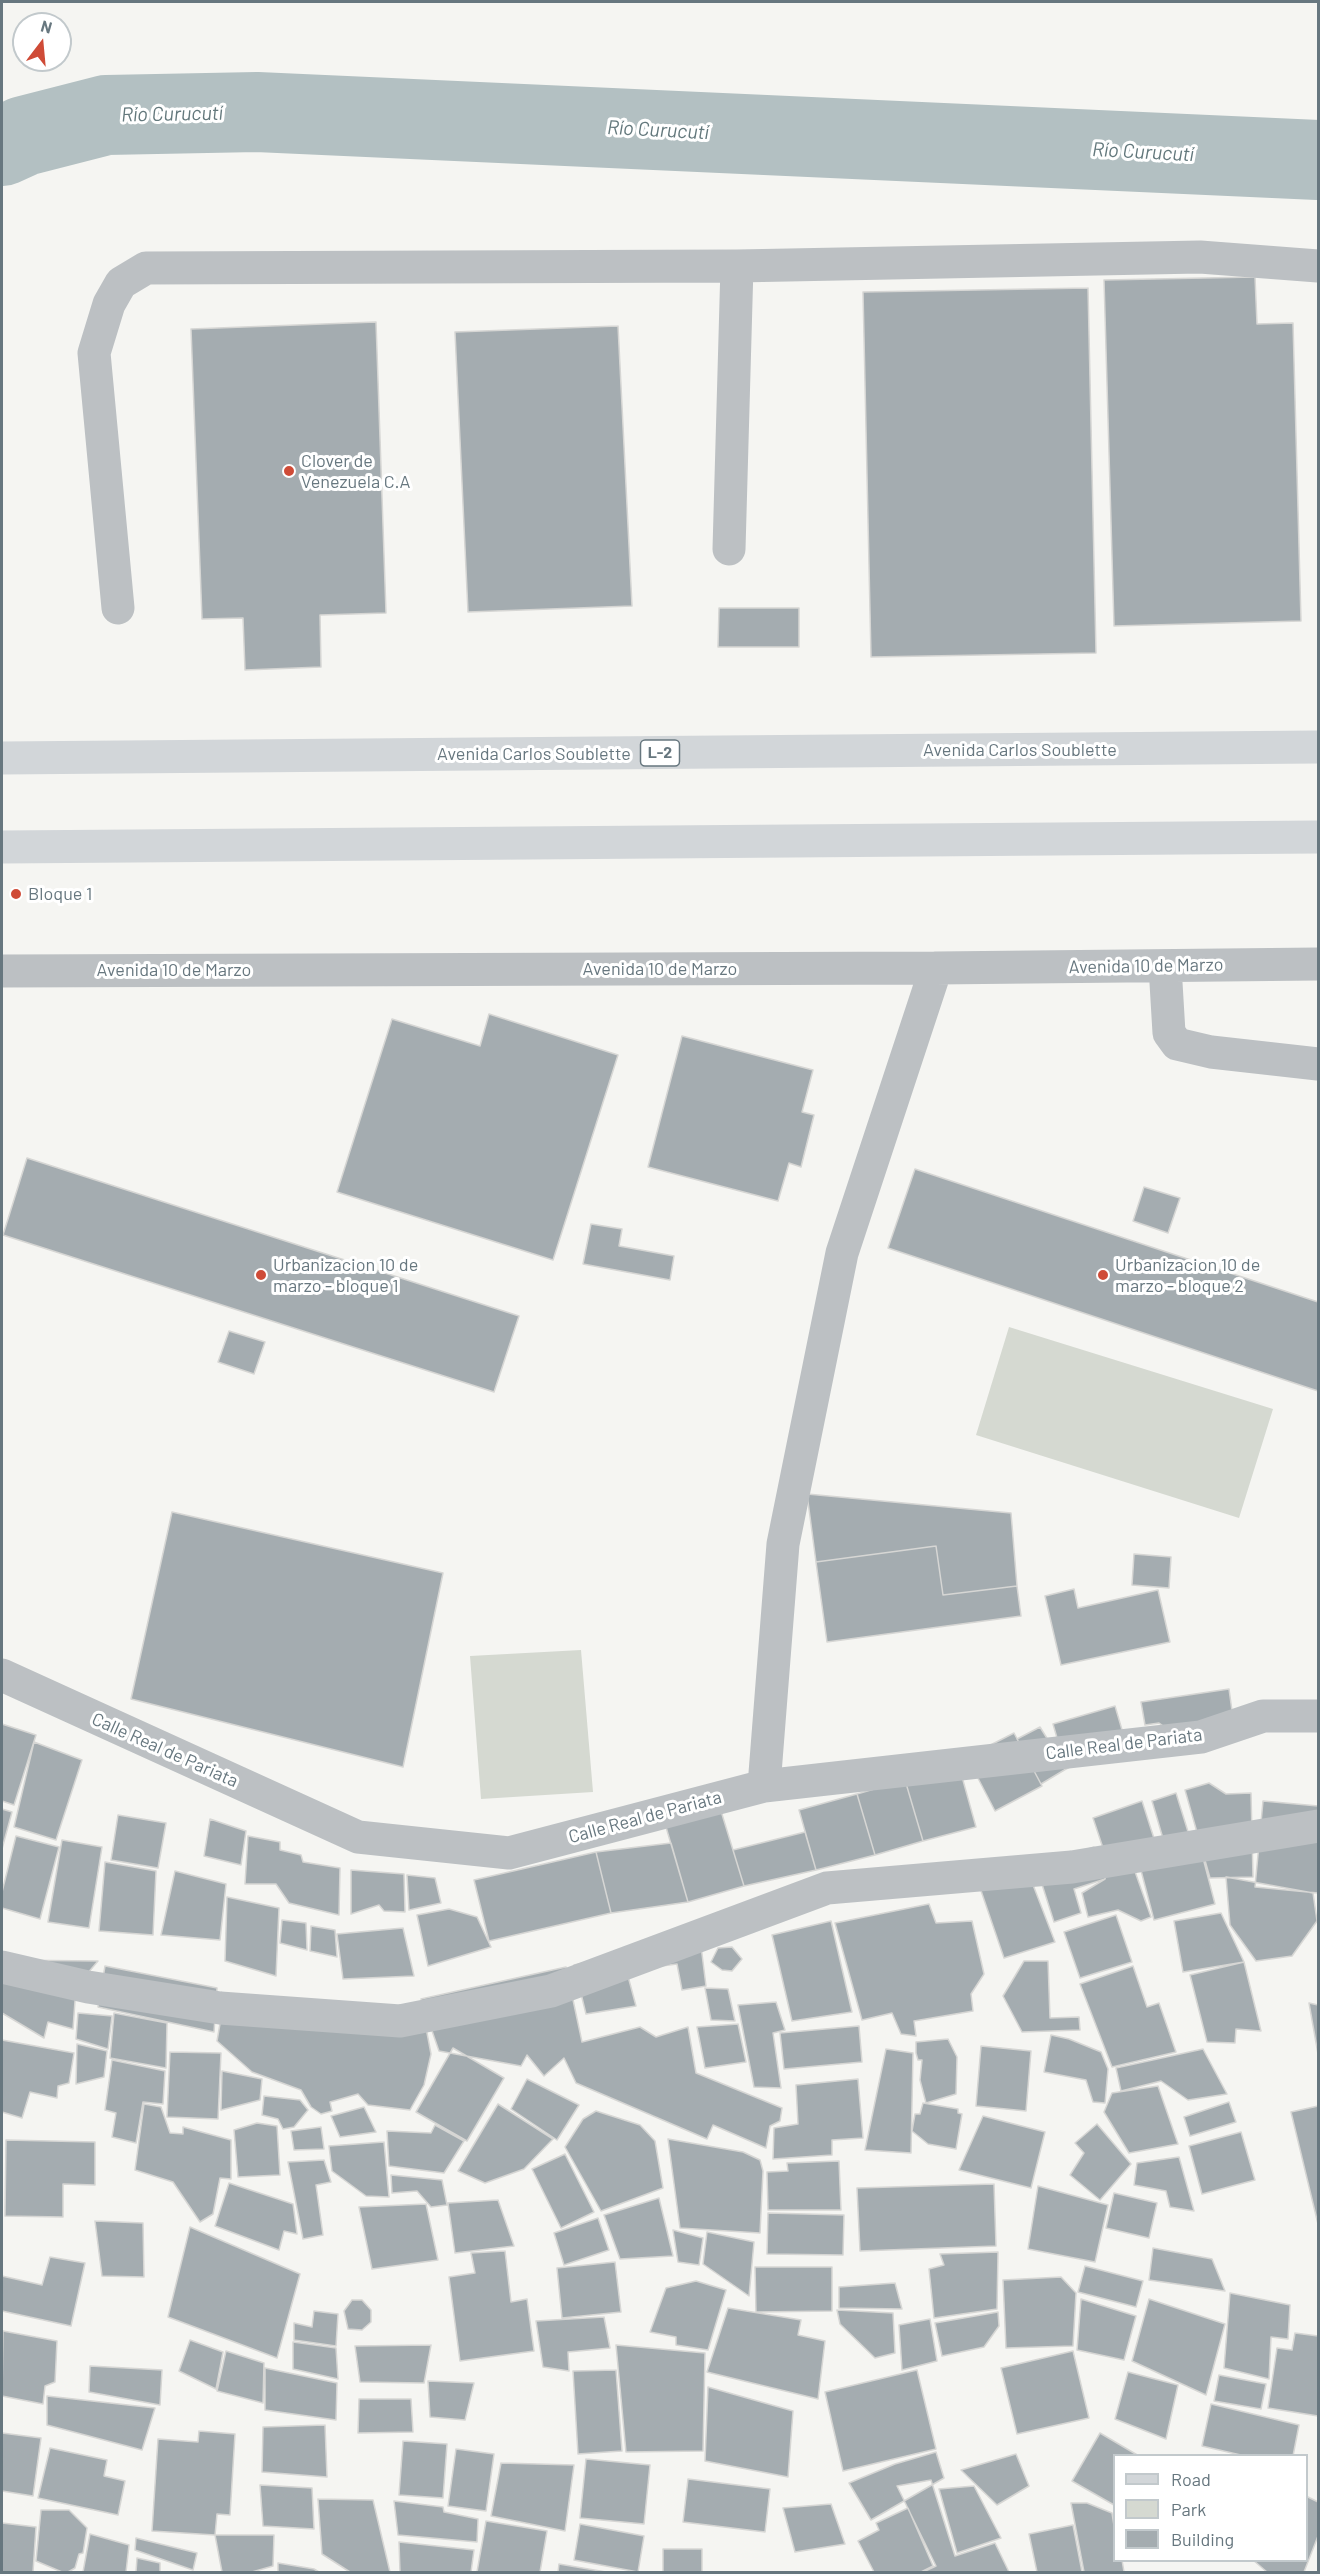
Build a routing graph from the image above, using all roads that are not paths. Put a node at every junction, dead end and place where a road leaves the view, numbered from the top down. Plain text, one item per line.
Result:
1 (737, 266) junction
2 (1318, 266) edge
3 (729, 549) dead end
4 (118, 608) dead end
5 (1318, 747) edge
6 (2, 758) edge
7 (1318, 837) edge
8 (2, 847) edge
9 (1318, 964) edge
10 (1165, 966) junction
11 (936, 968) junction
12 (2, 971) edge
13 (1318, 1064) edge
14 (2, 1675) edge
15 (1318, 1716) edge
16 (764, 1786) junction
17 (1318, 1826) edge
18 (2, 1967) edge

1 - 2 street
1 - 3 street
1 - 4 street
5 - 6 main road, Avenida Carlos Soublette / L-2
7 - 8 main road
9 - 10 street, Avenida 10 de Marzo
10 - 11 street, Avenida 10 de Marzo
10 - 13 street
11 - 12 street, Avenida 10 de Marzo
11 - 16 street
14 - 16 street, Calle Real de Pariata
15 - 16 street, Calle Real de Pariata
17 - 18 street

